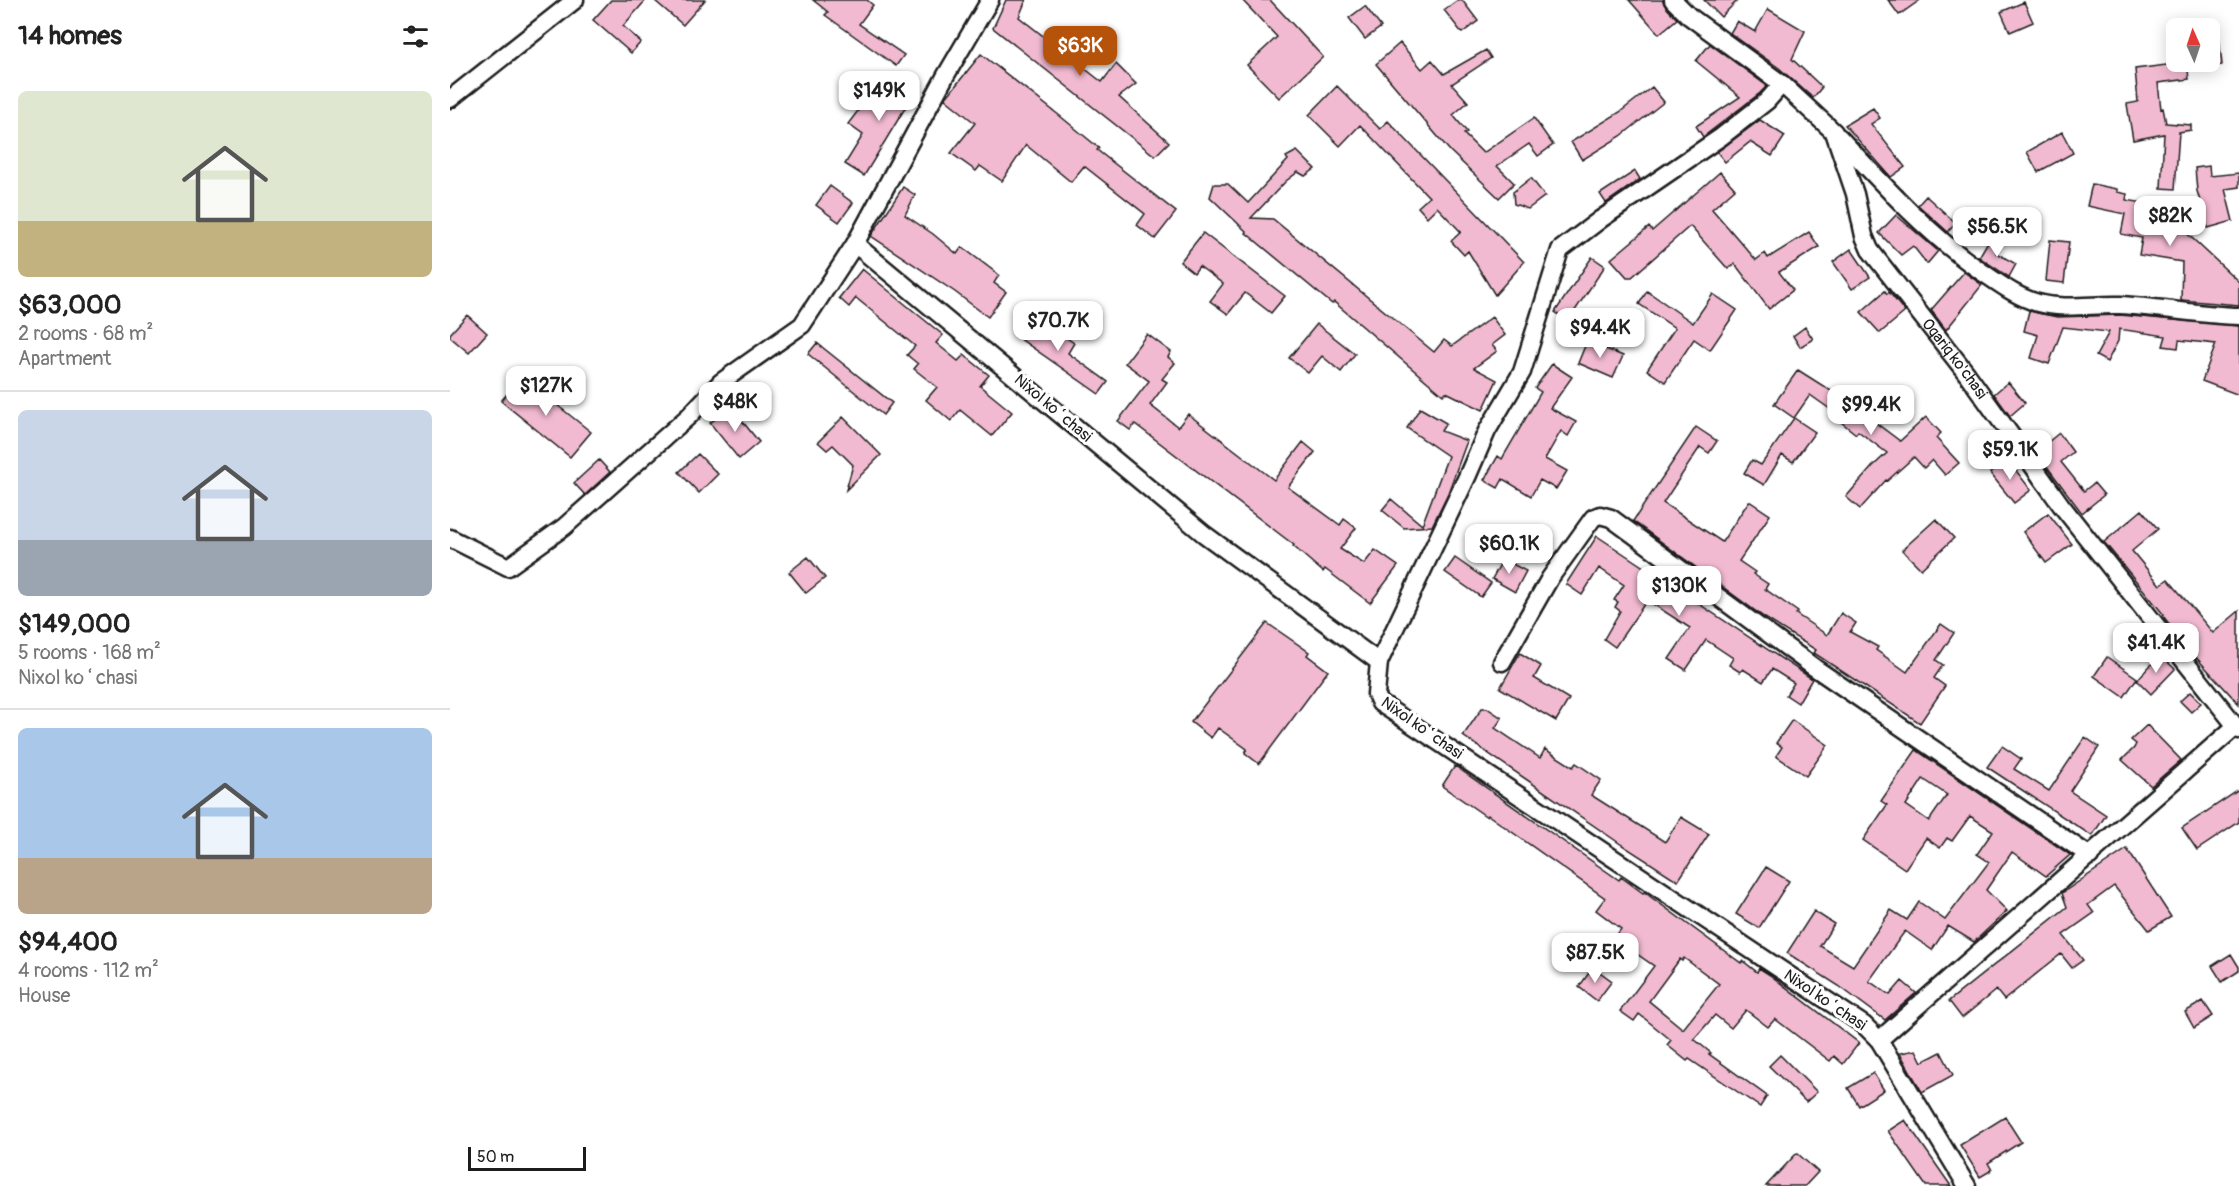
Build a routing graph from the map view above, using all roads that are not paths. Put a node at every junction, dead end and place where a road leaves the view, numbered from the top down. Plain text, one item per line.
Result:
1 (575, 0) edge
2 (990, 0) edge
3 (1673, 0) edge
4 (1782, 84) junction
5 (450, 99) edge
6 (1834, 132) junction
7 (855, 244) junction
8 (2239, 316) edge
9 (450, 538) edge
10 (1379, 662) junction
11 (1502, 662) dead end
12 (2238, 728) edge
13 (2090, 856) junction
14 (1879, 1040) junction
15 (1967, 1186) edge

1 - 5 street
2 - 7 street
3 - 4 street, Oqariq ko'chasi
4 - 6 street, Oqariq ko'chasi
4 - 10 street
6 - 8 street
6 - 12 street, Oqariq ko'chasi
7 - 9 street
7 - 10 street, Nixol koʻchasi
10 - 14 street, Nixol koʻchasi
11 - 13 street
12 - 13 street
13 - 14 street
14 - 15 street, Nixol koʻchasi

